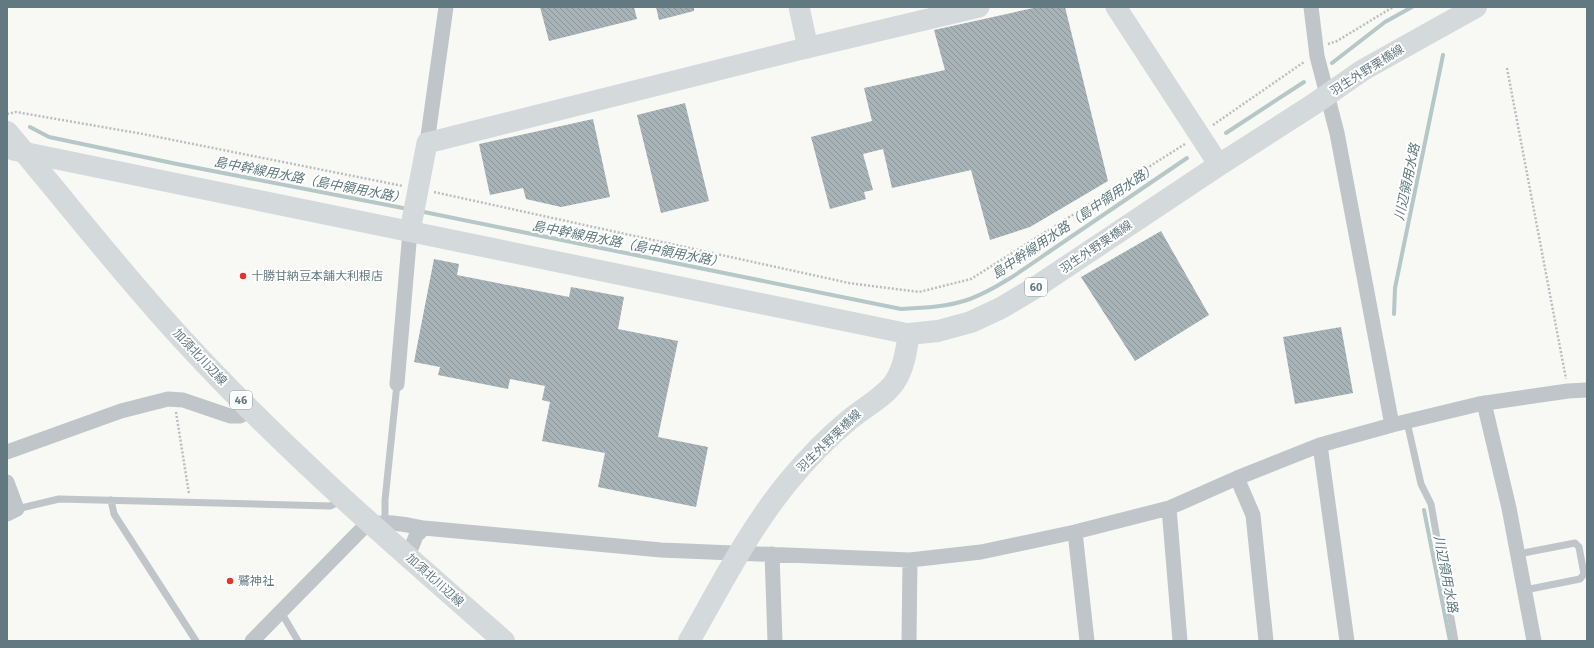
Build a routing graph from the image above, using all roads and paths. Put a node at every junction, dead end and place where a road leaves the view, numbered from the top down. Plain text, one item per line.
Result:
1 (446, 7) edge
2 (799, 7) edge
3 (978, 7) edge
4 (1116, 7) edge
5 (1311, 7) edge
6 (1393, 7) edge
7 (1476, 7) edge
8 (808, 48) junction
9 (1316, 51) junction
10 (1507, 68) dead end
11 (1327, 95) junction
12 (7, 114) edge
13 (7, 132) edge
14 (1199, 135) junction
15 (427, 143) junction
16 (16, 151) edge
17 (1219, 165) junction
18 (418, 189) junction
19 (410, 231) junction
20 (909, 334) junction
21 (397, 384) joint
22 (1587, 390) edge
23 (1568, 391) junction
24 (174, 400) junction
25 (1484, 403) junction
26 (251, 410) junction
27 (1408, 422) junction
28 (1392, 425) junction
29 (1320, 445) junction
30 (7, 452) edge
31 (1237, 478) junction
32 (7, 482) edge
33 (342, 498) junction
34 (111, 500) junction
35 (189, 502) junction
36 (1169, 508) junction
37 (12, 512) edge
38 (378, 523) junction
39 (424, 528) junction
40 (1075, 532) junction
41 (738, 553) junction
42 (772, 554) junction
43 (1518, 554) junction
44 (408, 556) junction
45 (910, 560) junction
46 (1525, 590) junction
47 (281, 612) junction
48 (196, 641) edge
49 (252, 641) edge
50 (298, 641) edge
51 (504, 641) edge
52 (689, 641) edge
53 (775, 641) edge
54 (909, 641) edge
55 (1087, 641) edge
56 (1180, 641) edge
57 (1266, 641) edge
58 (1347, 641) edge
59 (1455, 641) edge
60 (1534, 641) edge

1 - 15 street
2 - 8 street
3 - 8 street
4 - 14 street
5 - 9 street
6 - 9 path
7 - 11 main road, 羽生外野栗橋線 / 60
8 - 15 street
9 - 11 street
9 - 14 path
10 - 23 path
11 - 17 main road, 羽生外野栗橋線 / 60
11 - 28 street
12 - 18 path
13 - 16 main road, 加須北川辺線 / 46
14 - 17 street
14 - 18 path
15 - 18 street
16 - 19 street
16 - 26 main road, 加須北川辺線 / 46
17 - 20 main road, 羽生外野栗橋線 / 60
18 - 19 street
19 - 20 street
19 - 21 street
20 - 41 main road, 羽生外野栗橋線
21 - 38 lane
22 - 23 street
23 - 25 street
24 - 26 street
24 - 30 street
24 - 35 path
25 - 27 street
25 - 43 street
26 - 33 main road, 加須北川辺線 / 46
27 - 28 street
27 - 59 lane
28 - 29 street
29 - 31 street
29 - 58 street
31 - 36 street
31 - 57 street
32 - 37 street
33 - 35 lane
33 - 38 main road, 加須北川辺線 / 46
34 - 35 lane
34 - 37 lane
34 - 48 lane
36 - 40 street
36 - 56 street
38 - 39 street
38 - 44 main road, 加須北川辺線 / 46
38 - 47 street
39 - 41 street
39 - 44 street
40 - 45 street
40 - 55 street
41 - 42 street
41 - 52 main road, 羽生外野栗橋線
42 - 45 street
42 - 53 street
43 - 46 street
43 - 46 lane
44 - 51 main road, 加須北川辺線 / 46
45 - 54 street
46 - 60 street
47 - 49 street
47 - 50 lane

